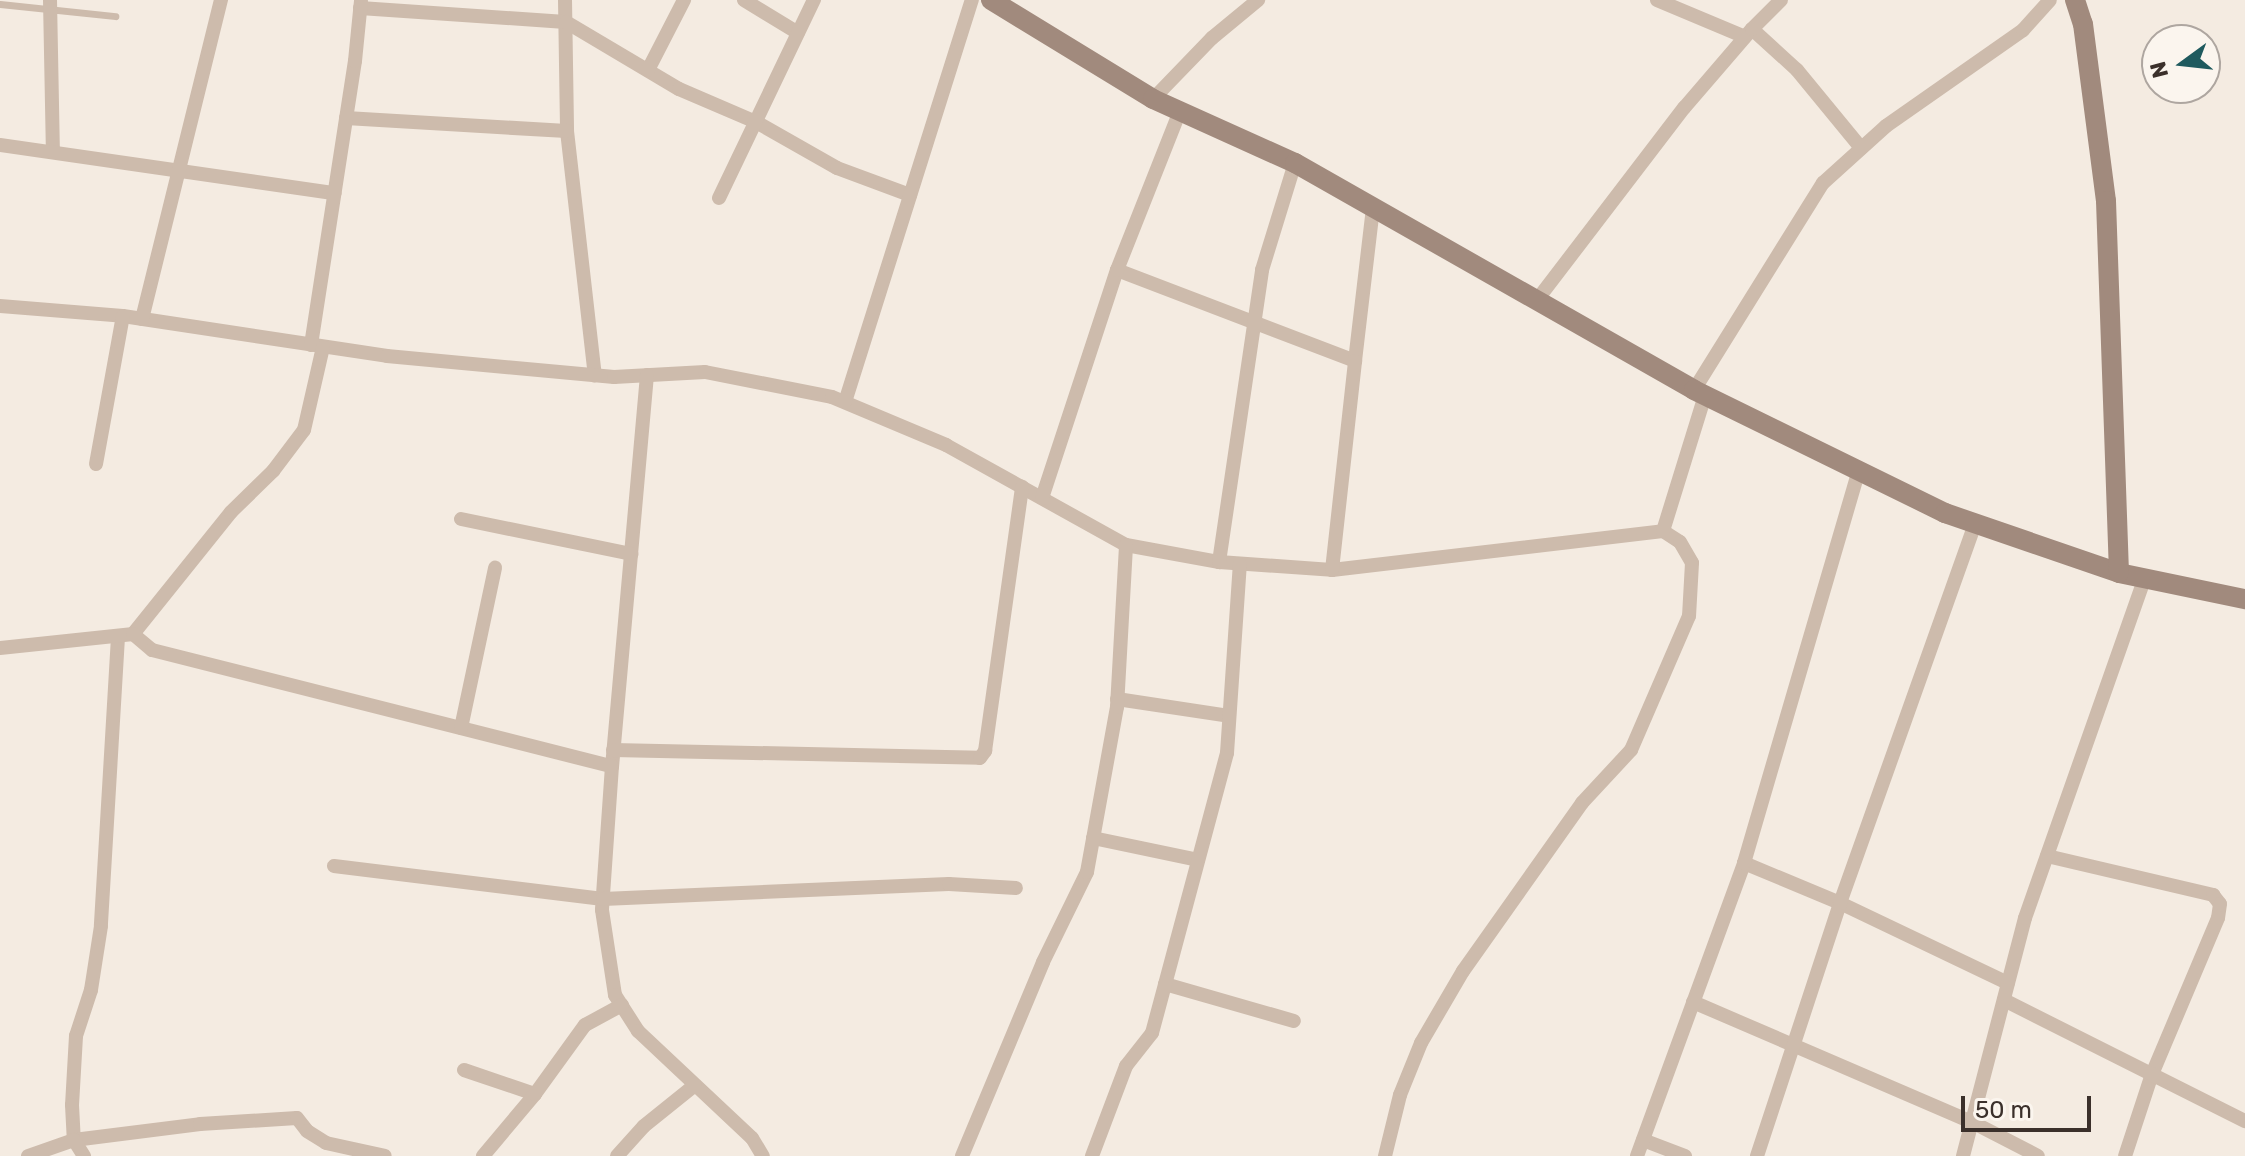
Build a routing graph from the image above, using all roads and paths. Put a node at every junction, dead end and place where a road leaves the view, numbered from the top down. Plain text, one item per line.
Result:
1 (221, 0) edge
2 (565, 0) edge
3 (684, 0) edge
4 (744, 0) edge
5 (814, 0) edge
6 (972, 0) edge
7 (991, 0) edge
8 (1258, 0) edge
9 (1657, 0) edge
10 (1781, 0) edge
11 (2050, 0) edge
12 (2075, 0) edge
13 (0, 4) edge
14 (360, 4) edge
15 (50, 5) edge
16 (115, 16) dead end
17 (566, 22) junction
18 (798, 33) junction
19 (1748, 33) junction
20 (648, 70) junction
21 (1153, 99) junction
22 (1180, 111) junction
23 (346, 118) junction
24 (756, 122) junction
25 (567, 131) junction
26 (0, 145) edge
27 (1861, 148) junction
28 (53, 152) junction
29 (1295, 163) junction
30 (179, 169) junction
31 (335, 193) junction
32 (910, 195) junction
33 (719, 198) dead end
34 (1373, 207) junction
35 (1117, 270) junction
36 (1537, 300) junction
37 (0, 306) edge
38 (123, 316) junction
39 (142, 319) junction
40 (1255, 325) junction
41 (317, 346) junction
42 (1355, 361) junction
43 (595, 375) junction
44 (647, 375) junction
45 (1700, 393) junction
46 (845, 402) junction
47 (96, 464) dead end
48 (1859, 470) junction
49 (1022, 487) junction
50 (1042, 498) junction
51 (461, 519) dead end
52 (1975, 523) junction
53 (1663, 531) junction
54 (1126, 545) junction
55 (631, 554) junction
56 (1219, 562) junction
57 (1240, 564) junction
58 (495, 568) dead end
59 (1332, 570) junction
60 (2119, 573) junction
61 (2145, 578) junction
62 (2245, 599) edge
63 (133, 634) junction
64 (118, 637) junction
65 (0, 648) edge
66 (1117, 699) junction
67 (1229, 716) junction
68 (461, 728) junction
69 (613, 750) junction
70 (612, 766) junction
71 (1093, 838) junction
72 (2047, 856) junction
73 (1198, 860) junction
74 (1744, 863) junction
75 (334, 866) dead end
76 (1016, 888) dead end
77 (603, 899) junction
78 (1840, 903) junction
79 (2008, 983) junction
80 (1165, 984) junction
81 (2004, 1000) junction
82 (1693, 1002) junction
83 (622, 1005) junction
84 (1294, 1021) dead end
85 (1793, 1045) junction
86 (464, 1070) dead end
87 (2152, 1074) junction
88 (695, 1085) junction
89 (535, 1094) junction
90 (2245, 1121) edge
91 (1972, 1122) junction
92 (74, 1140) junction
93 (1643, 1140) junction
94 (28, 1156) edge
95 (84, 1156) edge
96 (385, 1156) edge
97 (483, 1156) edge
98 (617, 1156) edge
99 (763, 1156) edge
100 (962, 1156) edge
101 (1092, 1156) edge
102 (1385, 1156) edge
103 (1637, 1156) edge
104 (1685, 1156) edge
105 (1757, 1156) edge
106 (1963, 1156) edge
107 (2038, 1156) edge
108 (2125, 1156) edge

1 - 30 street
2 - 17 street
3 - 20 street
4 - 18 street
5 - 18 street
6 - 32 street
7 - 21 street
8 - 21 street
9 - 19 street
10 - 19 street
11 - 27 street
12 - 60 street
13 - 15 lane
14 - 17 street
14 - 23 street
15 - 16 lane
15 - 28 street
17 - 20 street
17 - 25 street
18 - 24 street
19 - 27 street
19 - 36 street
20 - 24 street
21 - 22 street
22 - 29 street
22 - 35 street
23 - 25 street
23 - 31 street
24 - 32 street
24 - 33 street
25 - 43 street
26 - 28 street
27 - 45 street
28 - 30 street
29 - 34 street
29 - 40 street
30 - 31 street
30 - 39 street
31 - 41 street
32 - 46 street
34 - 36 street
34 - 42 street
35 - 40 street
35 - 50 street
36 - 45 street
37 - 38 street
38 - 39 street
38 - 47 street
39 - 41 street
40 - 42 street
40 - 56 street
41 - 43 street
41 - 63 street
42 - 59 street
43 - 44 street
44 - 46 street
44 - 55 street
45 - 48 street
45 - 53 street
46 - 49 street
48 - 52 street
48 - 74 street
49 - 50 street
49 - 69 street
50 - 54 street
51 - 55 street
52 - 60 street
52 - 78 street
53 - 59 street
53 - 102 street
54 - 56 street
54 - 66 street
55 - 69 street
56 - 57 street
57 - 59 street
57 - 67 street
58 - 68 street
60 - 61 street
61 - 62 street
61 - 72 street
63 - 64 street
63 - 68 street
64 - 65 street
64 - 92 street
66 - 67 street
66 - 71 street
67 - 73 street
68 - 70 street
69 - 70 street
70 - 77 street
71 - 73 street
71 - 100 street
72 - 79 street
72 - 87 street
73 - 80 street
74 - 78 street
74 - 82 street
75 - 77 street
76 - 77 street
77 - 83 street
78 - 79 street
78 - 85 street
79 - 81 street
80 - 84 street
80 - 101 street
81 - 87 street
81 - 91 street
82 - 85 street
82 - 93 street
83 - 88 street
83 - 89 street
85 - 91 street
85 - 105 street
86 - 89 street
87 - 90 street
87 - 108 street
88 - 98 street
88 - 99 street
89 - 97 street
91 - 106 street
91 - 107 street
92 - 94 street
92 - 95 street
92 - 96 street
93 - 103 street
93 - 104 street

